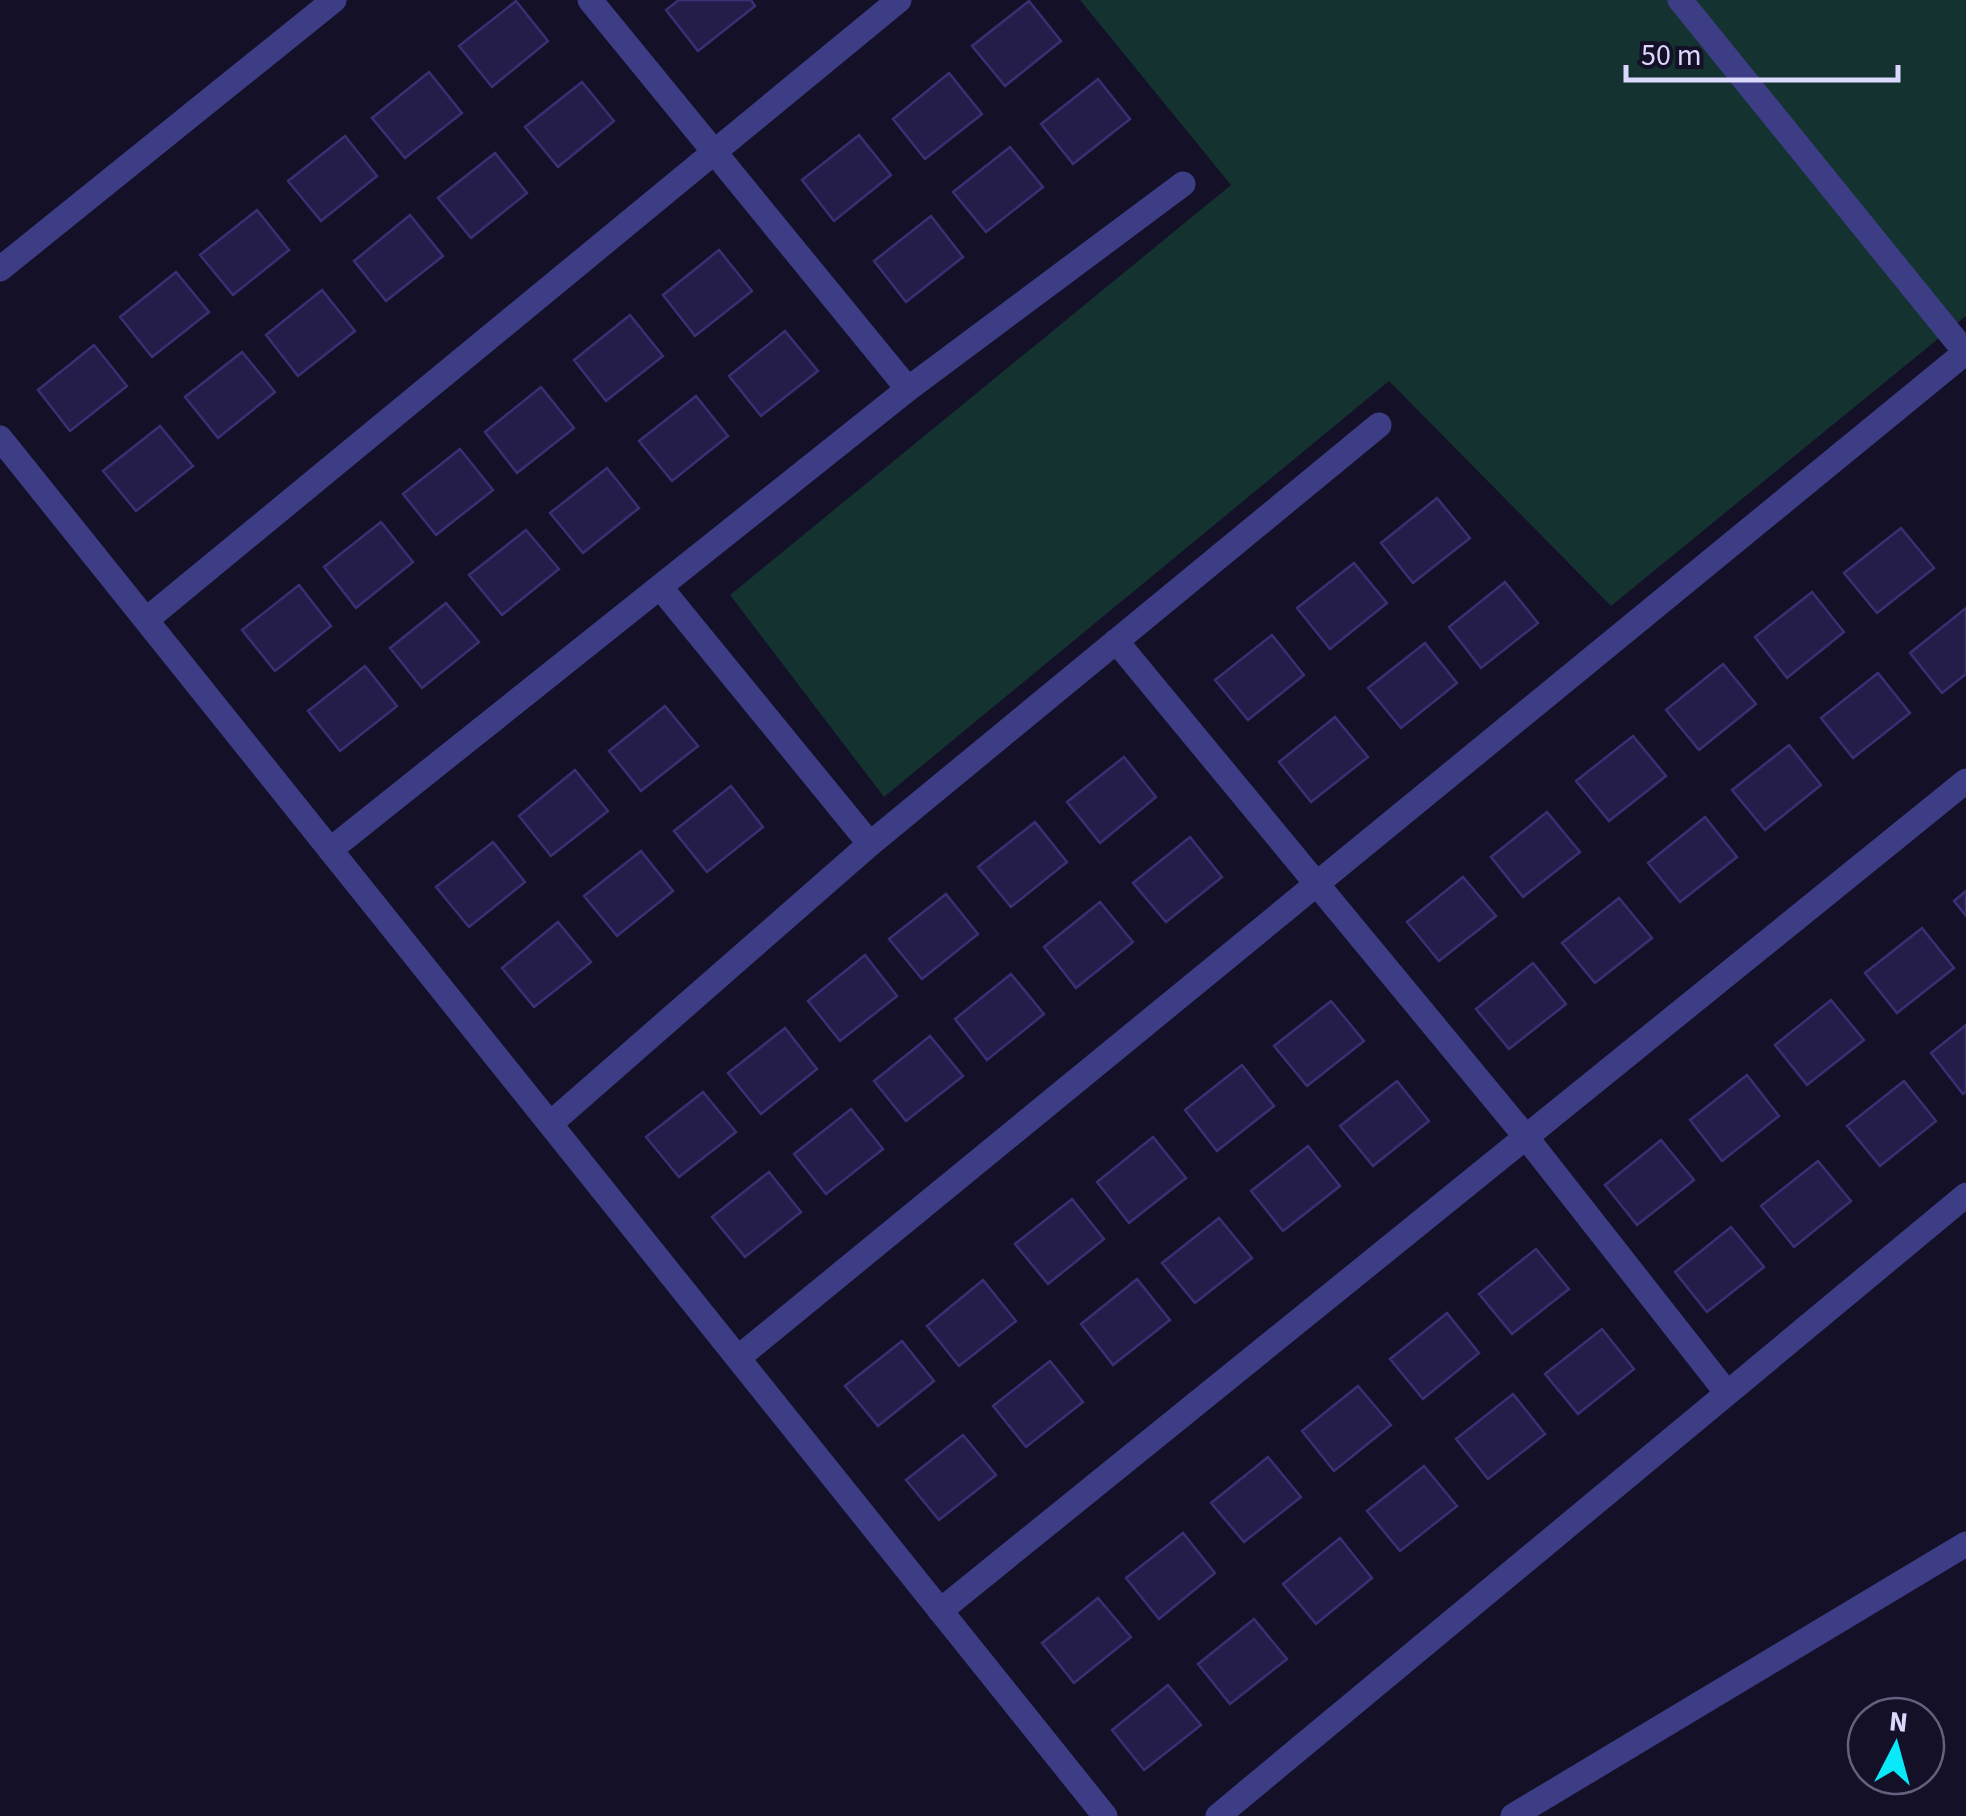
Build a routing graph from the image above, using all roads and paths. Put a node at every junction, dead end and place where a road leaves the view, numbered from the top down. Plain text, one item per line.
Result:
1 (334, 0) edge
2 (590, 0) edge
3 (900, 0) edge
4 (1680, 0) edge
5 (715, 152) junction
6 (1183, 184) dead end
7 (0, 269) edge
8 (1966, 352) edge
9 (908, 389) junction
10 (1379, 426) dead end
11 (0, 438) edge
12 (660, 587) junction
13 (146, 620) junction
14 (1116, 641) junction
15 (1966, 781) edge
16 (870, 844) junction
17 (330, 850) junction
18 (1318, 882) junction
19 (550, 1124) junction
20 (1526, 1136) junction
21 (1966, 1195) edge
22 (738, 1358) junction
23 (1727, 1393) junction
24 (1966, 1544) edge
25 (940, 1611) junction
26 (1105, 1816) edge
27 (1218, 1816) edge
28 (1514, 1816) edge

1 - 7 street
2 - 5 street
3 - 5 street
4 - 8 street
5 - 9 street
5 - 13 street
6 - 9 street
8 - 18 street
9 - 12 street
10 - 14 street
11 - 13 street
12 - 16 street
12 - 17 street
13 - 17 street
14 - 16 street
14 - 18 street
15 - 20 street
16 - 19 street
17 - 19 street
18 - 20 street
18 - 22 street
19 - 22 street
20 - 23 street
20 - 25 street
21 - 23 street
22 - 25 street
23 - 27 street
24 - 28 street
25 - 26 street

